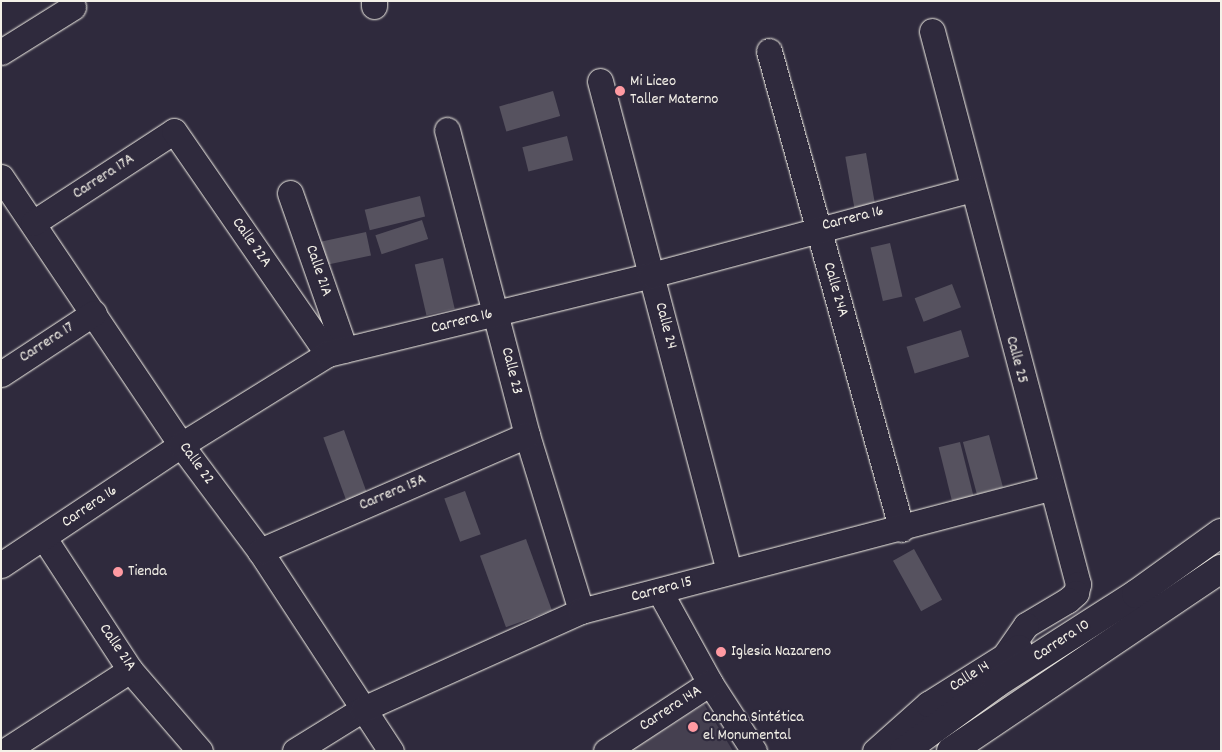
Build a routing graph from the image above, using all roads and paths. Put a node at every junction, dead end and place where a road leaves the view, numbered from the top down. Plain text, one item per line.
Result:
1 (73, 7) dead end
2 (932, 31) dead end
3 (768, 51) dead end
4 (1, 52) edge
5 (600, 81) dead end
6 (447, 130) dead end
7 (174, 131) joint
8 (1, 177) edge
9 (971, 190) junction
10 (290, 193) dead end
11 (33, 223) junction
12 (818, 229) junction
13 (652, 274) junction
14 (94, 313) junction
15 (497, 313) junction
16 (336, 352) junction
17 (1, 374) edge
18 (527, 435) junction
19 (181, 445) junction
20 (1050, 488) junction
21 (902, 529) junction
22 (1221, 534) edge
23 (44, 538) junction
24 (260, 551) junction
25 (1, 565) edge
26 (1221, 569) edge
27 (729, 571) junction
28 (660, 592) junction
29 (1141, 606) junction
30 (581, 611) junction
31 (1086, 624) junction
32 (1004, 656) junction
33 (130, 670) junction
34 (710, 683) junction
35 (363, 709) junction
36 (5, 751) edge
37 (200, 751) edge
38 (295, 751) edge
39 (391, 751) edge
40 (606, 751) edge
41 (754, 751) edge
42 (875, 751) edge
43 (904, 751) edge
44 (951, 751) edge

1 - 4 street
2 - 9 street, Calle 25
3 - 12 street, Calle 24A
5 - 13 street, Calle 24
6 - 15 street, Calle 23
7 - 11 street, Carrera 17A
7 - 16 street, Calle 22A
8 - 11 street, Calle 22
9 - 12 street, Carrera 16
9 - 20 street, Calle 25
10 - 16 street, Calle 21A
11 - 14 street, Calle 22
12 - 13 street, Carrera 16
12 - 21 street, Calle 24A
13 - 15 street, Carrera 16
13 - 27 street, Calle 24
14 - 17 street, Carrera 17
14 - 19 street, Calle 22
15 - 16 street, Carrera 16
15 - 18 street, Calle 23
16 - 19 street, Carrera 16
18 - 24 street, Carrera 15A
18 - 30 street, Calle 23
19 - 23 street, Carrera 16
19 - 24 street, Calle 22
20 - 21 street, Carrera 15
20 - 32 street, Calle 25
21 - 27 street, Carrera 15
22 - 29 main road, Carrera 10
23 - 25 street, Carrera 16
23 - 33 street, Calle 21A
24 - 35 street, Calle 22
26 - 29 main road, Carrera 10
27 - 28 street, Carrera 15
28 - 30 street, Carrera 15
28 - 34 street
29 - 31 main road, Carrera 10
29 - 44 main road, Carrera 10
30 - 35 street, Carrera 15
31 - 32 street, Calle 14
31 - 43 main road, Carrera 10
32 - 42 street, Calle 14
33 - 36 street
33 - 37 street, Calle 21A
34 - 40 street, Carrera 14A
34 - 41 street
35 - 38 street, Carrera 15
35 - 39 street, Calle 22

